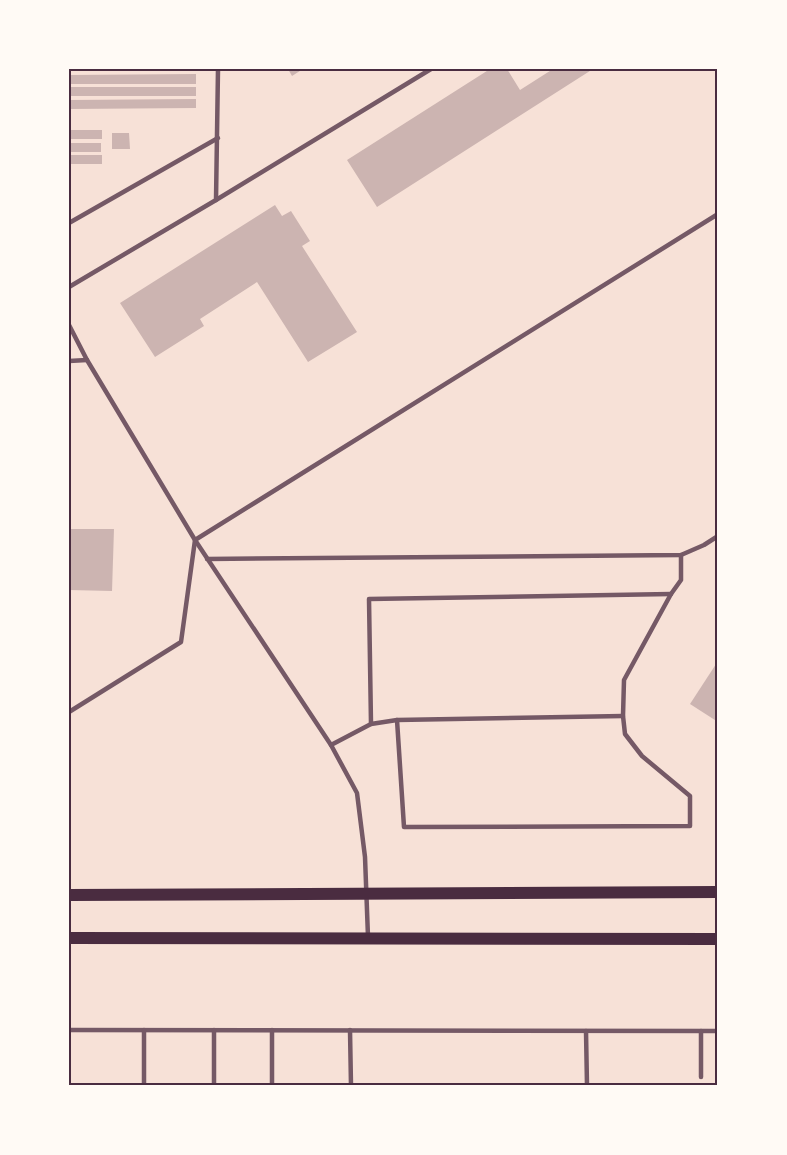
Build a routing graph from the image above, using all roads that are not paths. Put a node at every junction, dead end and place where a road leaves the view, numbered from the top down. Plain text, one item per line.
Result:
1 (218, 69) edge
2 (431, 69) edge
3 (218, 138) junction
4 (216, 200) junction
5 (718, 214) edge
6 (69, 222) edge
7 (69, 287) edge
8 (69, 325) edge
9 (69, 360) edge
10 (87, 360) junction
11 (718, 536) edge
12 (195, 540) junction
13 (681, 555) junction
14 (207, 559) junction
15 (671, 594) junction
16 (69, 712) edge
17 (623, 716) junction
18 (397, 720) junction
19 (371, 724) junction
20 (331, 745) junction
21 (368, 892) junction
22 (718, 892) edge
23 (69, 895) edge
24 (69, 938) edge
25 (368, 939) junction
26 (718, 939) edge
27 (69, 1030) edge
28 (144, 1030) junction
29 (213, 1030) junction
30 (272, 1030) junction
31 (350, 1030) junction
32 (586, 1031) junction
33 (701, 1031) junction
34 (718, 1031) edge
35 (701, 1077) dead end
36 (144, 1086) edge
37 (214, 1086) edge
38 (273, 1086) edge
39 (351, 1086) edge
40 (587, 1086) edge

1 - 3 lane
2 - 4 lane
3 - 4 lane
3 - 6 lane
4 - 7 lane
5 - 12 lane
8 - 10 lane
9 - 10 lane
10 - 12 lane
11 - 13 lane
12 - 14 lane
12 - 16 lane
13 - 14 lane
13 - 15 lane
14 - 20 lane
15 - 17 lane
15 - 19 lane
17 - 18 lane
17 - 18 lane
18 - 19 lane
19 - 20 lane
20 - 21 lane
21 - 22 main road
21 - 23 main road
21 - 25 lane
24 - 25 main road
25 - 26 main road
27 - 28 lane
28 - 29 lane
28 - 36 lane
29 - 30 lane
29 - 37 lane
30 - 31 lane
30 - 38 lane
31 - 32 lane
31 - 39 lane
32 - 33 lane
32 - 40 lane
33 - 34 lane
33 - 35 lane

